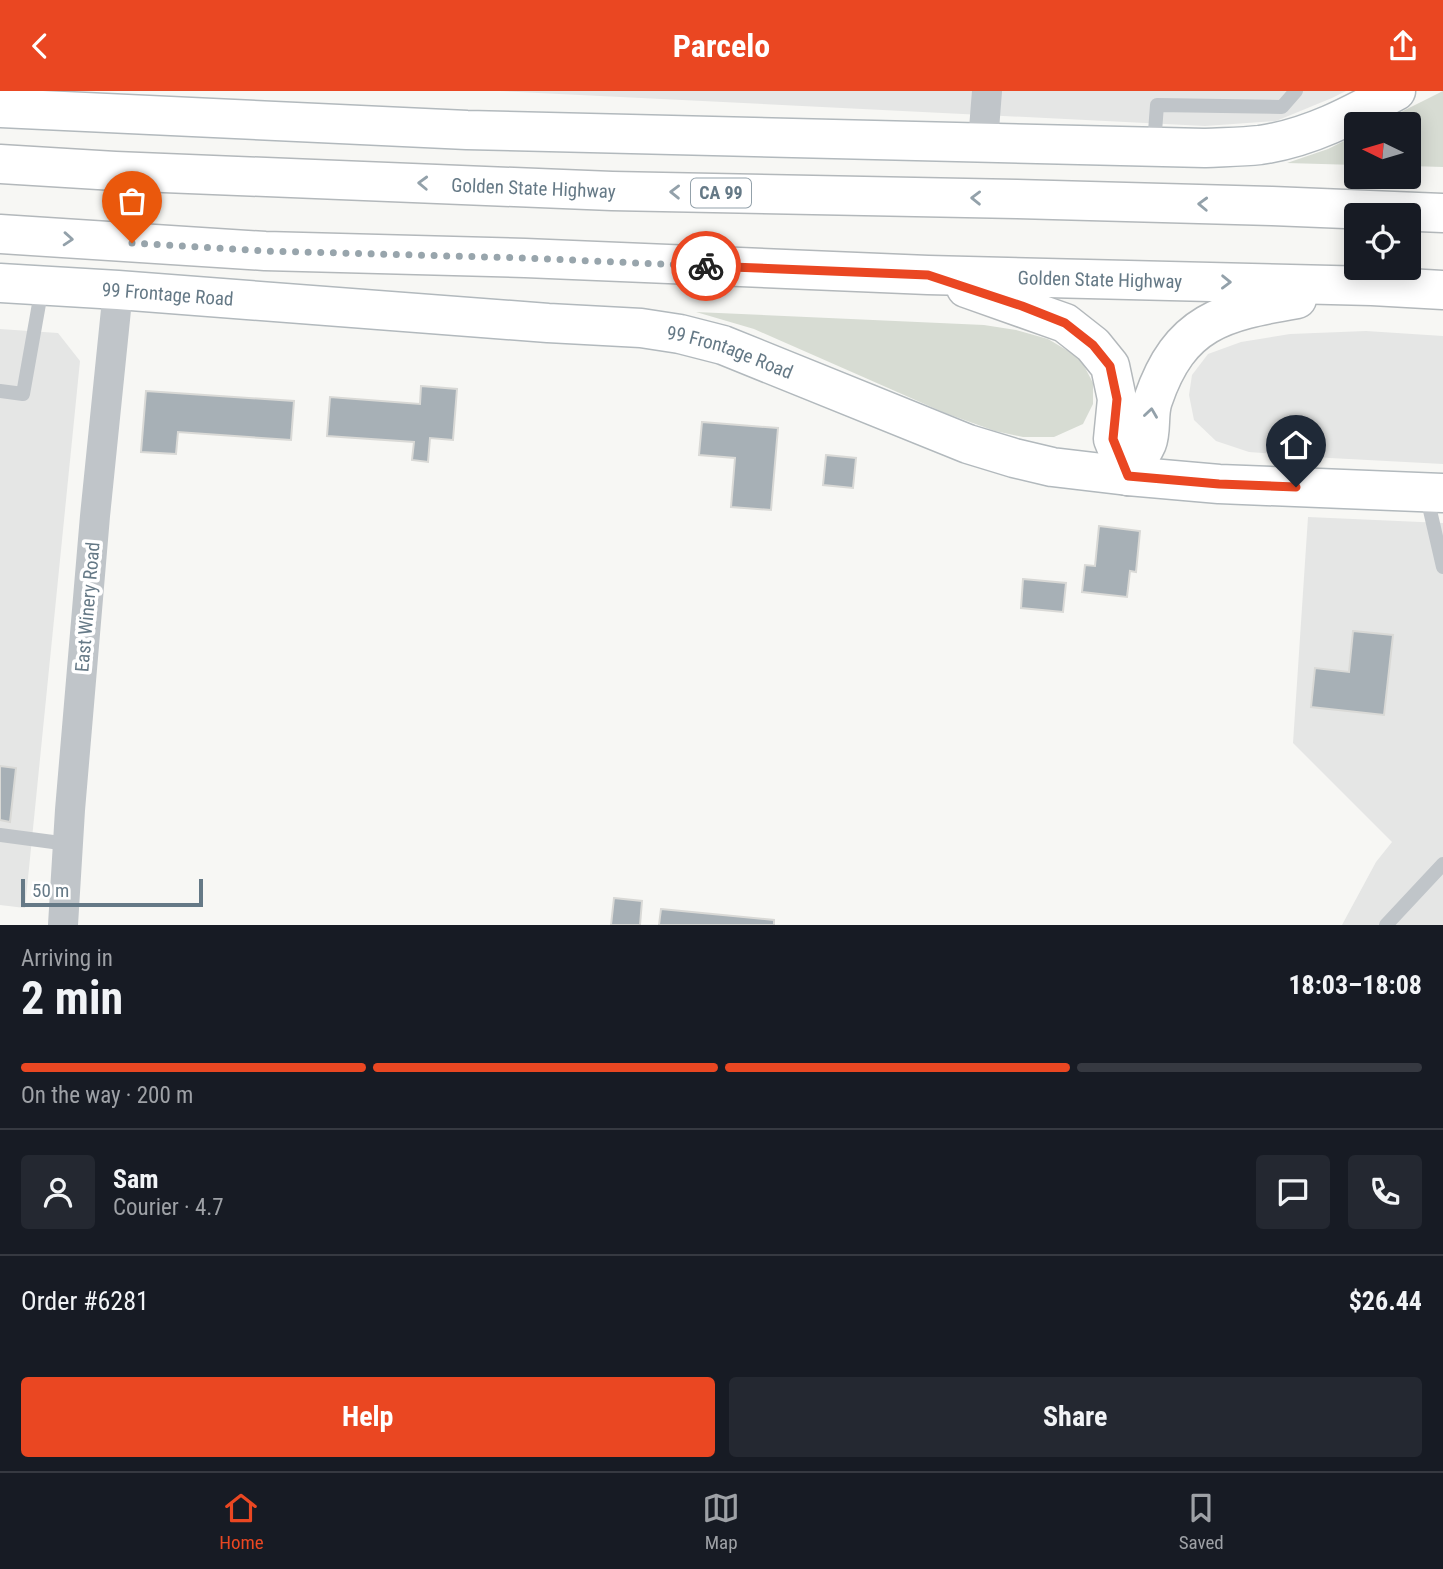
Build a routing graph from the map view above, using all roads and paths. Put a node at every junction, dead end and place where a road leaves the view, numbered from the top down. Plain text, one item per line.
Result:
1 (987, 91) edge
2 (1296, 91) edge
3 (1396, 91) edge
4 (0, 109) edge
5 (983, 142) junction
6 (1154, 147) junction
7 (0, 164) edge
8 (1443, 190) edge
9 (1272, 206) junction
10 (1443, 213) edge
11 (0, 234) edge
12 (928, 275) junction
13 (0, 283) edge
14 (42, 285) junction
15 (1372, 286) junction
16 (118, 290) junction
17 (1443, 290) edge
18 (0, 391) edge
19 (1128, 476) junction
20 (1434, 492) edge
21 (1443, 566) edge
22 (0, 835) edge
23 (68, 843) junction
24 (1443, 864) edge
25 (63, 925) edge
26 (1386, 925) edge

1 - 5 street
2 - 6 lane
3 - 6 main road
4 - 5 main road
5 - 6 main road
9 -> 7 main road, Golden State Highway / CA 99
8 - 9 main road
9 - 10 main road, Golden State Highway / CA 99
11 -> 12 main road, Golden State Highway
12 -> 15 main road, Golden State Highway
12 - 19 main road
13 - 14 main road, 99 Frontage Road
14 - 16 main road, 99 Frontage Road
14 - 18 lane
15 - 17 main road, Golden State Highway
19 -> 15 main road
16 - 19 main road, 99 Frontage Road
16 - 23 street, East Winery Road
19 - 20 main road, 99 Frontage Road
20 - 21 lane
22 - 23 lane
23 - 25 street, East Winery Road
24 - 26 lane

